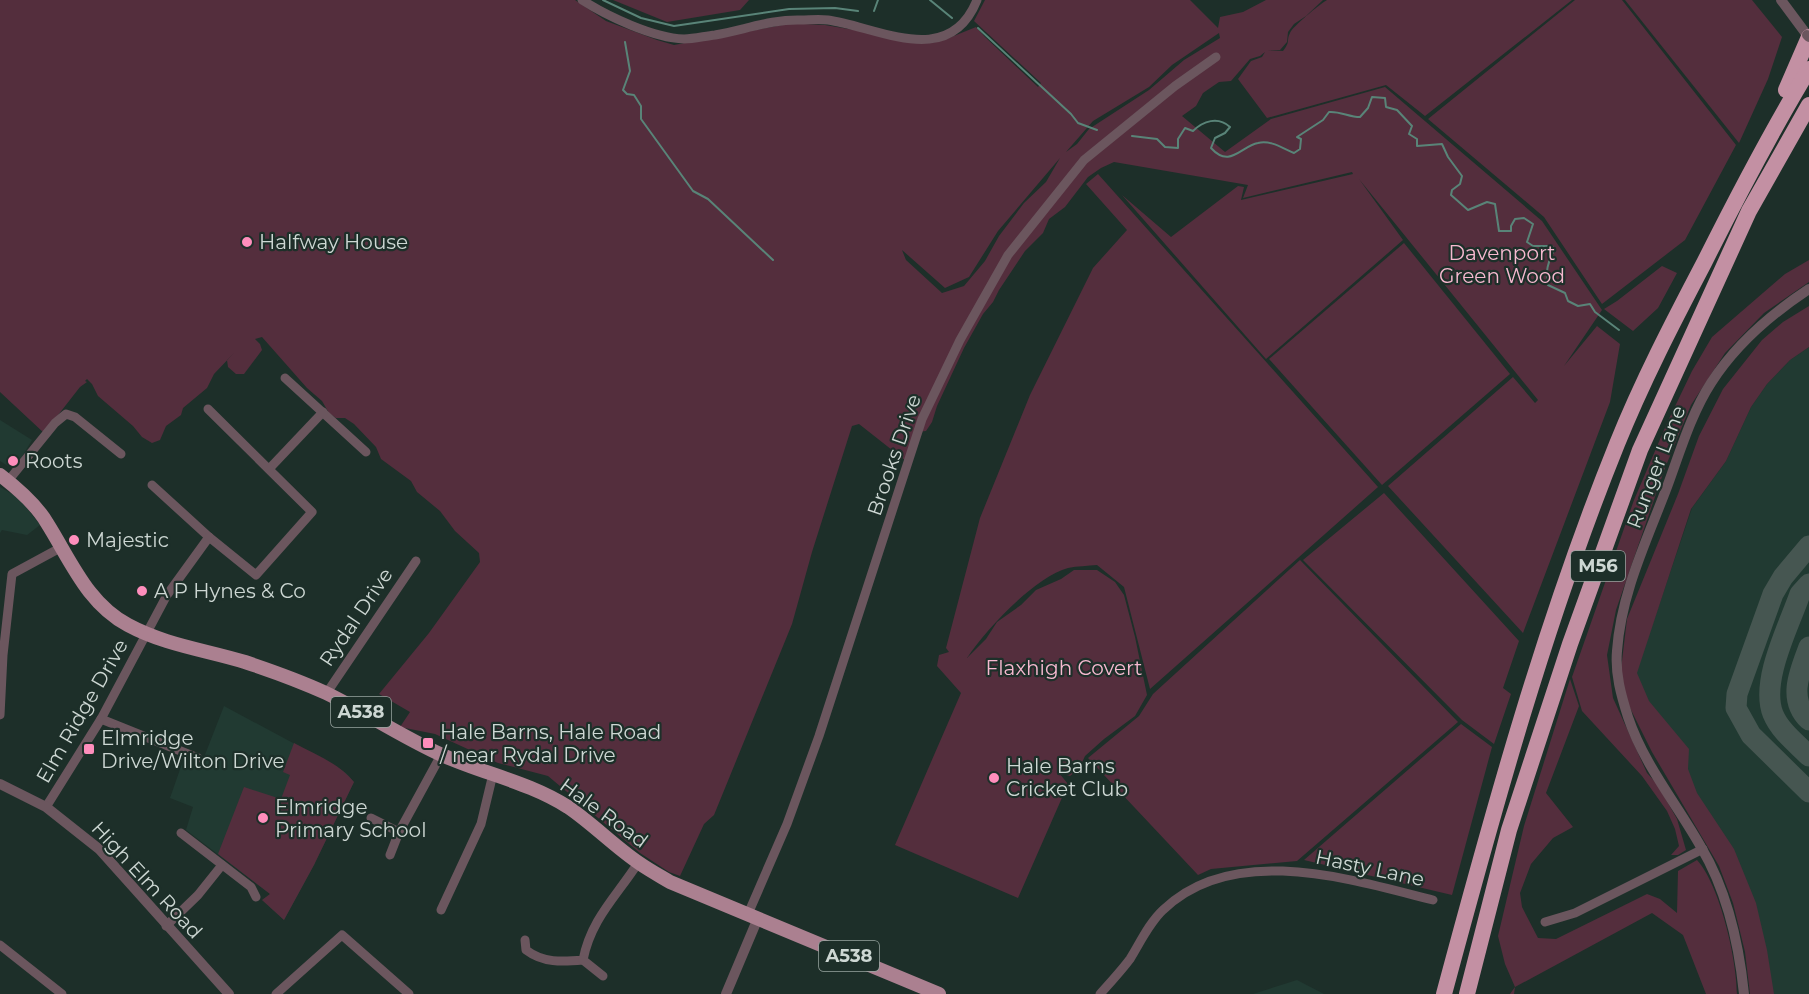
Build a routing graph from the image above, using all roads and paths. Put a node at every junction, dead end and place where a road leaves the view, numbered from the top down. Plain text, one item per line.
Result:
1 (582, 0) edge
2 (977, 0) edge
3 (1781, 0) edge
4 (1809, 37) edge
5 (1216, 57) dead end
6 (1809, 69) edge
7 (1809, 105) edge
8 (1809, 117) edge
9 (1778, 158) junction
10 (1757, 159) junction
11 (1809, 289) edge
12 (285, 378) dead end
13 (208, 409) dead end
14 (323, 412) junction
15 (366, 452) dead end
16 (121, 454) dead end
17 (269, 469) junction
18 (4, 478) edge
19 (152, 485) dead end
20 (209, 537) junction
21 (60, 548) junction
22 (416, 561) dead end
23 (148, 633) junction
24 (2, 655) edge
25 (326, 694) junction
26 (0, 715) edge
27 (101, 719) junction
28 (441, 755) junction
29 (198, 758) dead end
30 (493, 774) junction
31 (0, 784) edge
32 (46, 807) junction
33 (371, 818) dead end
34 (399, 832) junction
35 (181, 833) dead end
36 (1702, 849) junction
37 (390, 855) dead end
38 (638, 863) junction
39 (222, 865) junction
40 (256, 897) dead end
41 (1433, 900) dead end
42 (441, 910) dead end
43 (753, 916) junction
44 (1545, 922) dead end
45 (166, 926) junction
46 (525, 940) dead end
47 (0, 945) edge
48 (583, 960) junction
49 (603, 976) dead end
50 (62, 994) edge
51 (229, 994) edge
52 (276, 994) edge
53 (409, 994) edge
54 (726, 994) edge
55 (939, 994) edge
56 (1100, 994) edge
57 (1444, 994) edge
58 (1467, 994) edge
59 (1744, 994) edge

1 - 2 street
3 - 4 street
4 - 10 highway, M56
5 - 43 street, Brooks Drive
6 - 10 highway, M56
7 - 9 highway, M56
8 - 9 highway, M56
9 - 58 highway, M56
10 - 57 highway, M56
11 - 36 street, Runger Lane
12 - 14 street
13 - 17 street
14 - 15 street
14 - 17 street
16 - 18 street
17 - 20 street
18 - 21 main road, Hale Road / A538
19 - 20 street
20 - 23 street, Elm Ridge Drive
21 - 23 main road, Hale Road / A538
21 - 24 street
22 - 25 street, Rydal Drive
23 - 25 main road, Hale Road / A538
23 - 27 street, Elm Ridge Drive
24 - 26 street
25 - 28 main road, Hale Road / A538
27 - 29 street
27 - 32 street, Elm Ridge Drive
28 - 30 main road, Hale Road / A538
28 - 34 street
30 - 38 main road, Hale Road / A538
30 - 42 street
31 - 32 street, High Elm Road
32 - 45 street, High Elm Road
33 - 34 street
34 - 37 street
35 - 39 street
36 - 44 street
36 - 59 street, Runger Lane
38 - 43 main road, Hale Road / A538
38 - 48 street
39 - 40 street
39 - 45 street
41 - 56 street, Hasty Lane
43 - 54 street
43 - 55 main road, Hale Road / A538
45 - 51 street, High Elm Road
46 - 48 street
47 - 50 street
48 - 49 street
52 - 53 street

